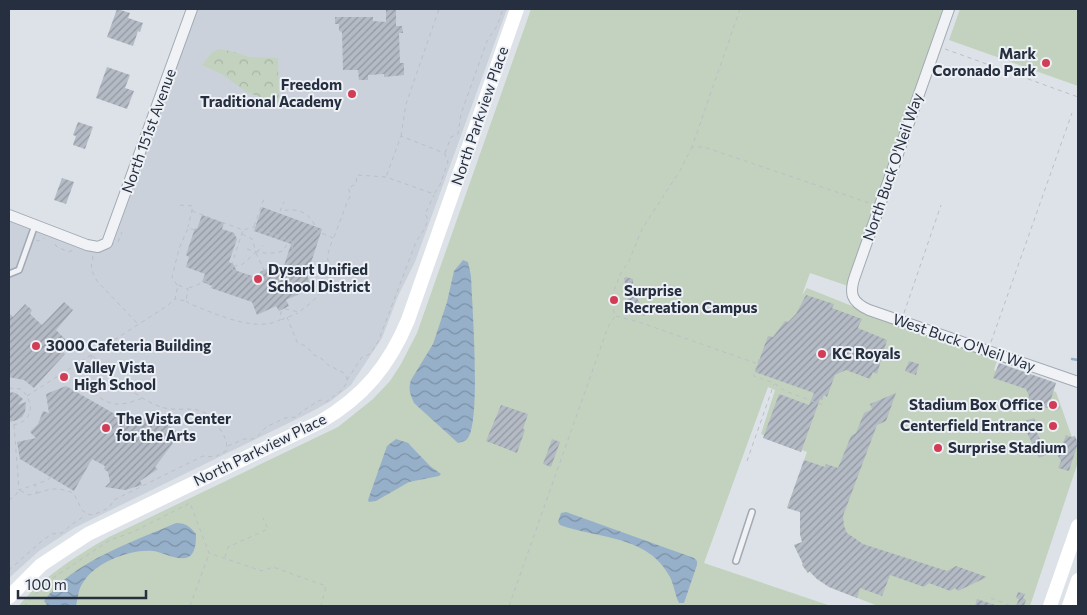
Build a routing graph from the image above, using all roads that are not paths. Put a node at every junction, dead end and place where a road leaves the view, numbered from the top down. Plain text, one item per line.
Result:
1 (192, 9) edge
2 (517, 9) edge
3 (949, 9) edge
4 (9, 215) edge
5 (35, 225) junction
6 (9, 274) edge
7 (853, 298) joint
8 (1078, 382) edge
9 (752, 512) dead end
10 (1078, 526) edge
11 (736, 561) dead end
12 (1078, 580) edge
13 (9, 597) edge
14 (1050, 606) edge
15 (1069, 606) edge

1 - 5 street, North 151st Avenue
2 - 13 street, North Parkview Place
3 - 7 street, North Buck O'Neil Way
4 - 5 street
5 - 6 lane
7 - 8 street, West Buck O'Neil Way
9 - 11 lane
10 - 14 street
12 - 15 street

